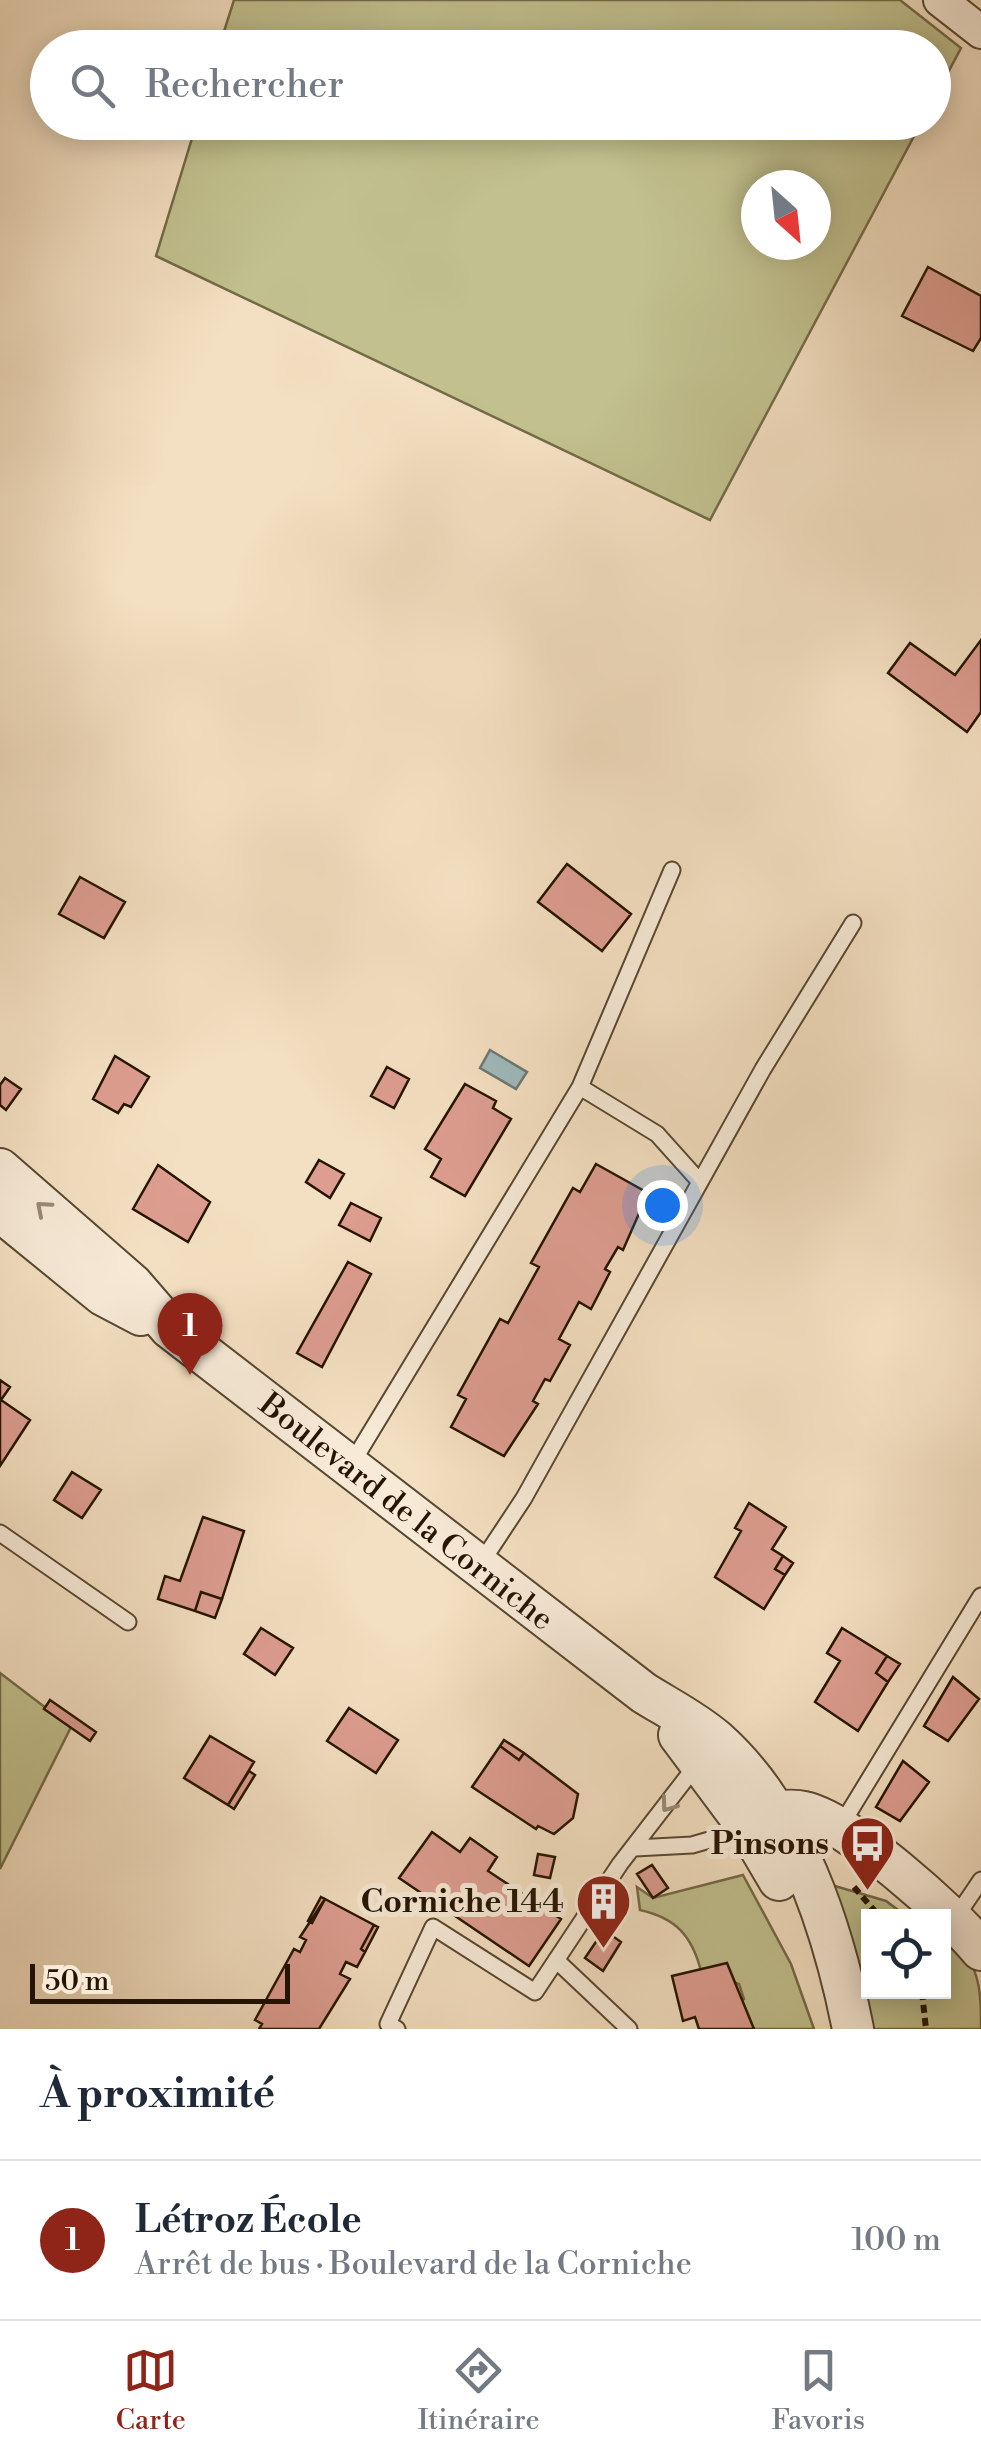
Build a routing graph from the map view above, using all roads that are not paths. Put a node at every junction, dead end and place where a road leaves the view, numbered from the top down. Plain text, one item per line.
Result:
1 (940, 0) edge
2 (981, 32) edge
3 (672, 870) dead end
4 (854, 923) dead end
5 (580, 1087) junction
6 (700, 1182) junction
7 (2, 1184) edge
8 (350, 1467) junction
9 (0, 1533) edge
10 (479, 1566) junction
11 (981, 1596) edge
12 (128, 1622) dead end
13 (709, 1752) junction
14 (838, 1830) junction
15 (765, 1834) junction
16 (635, 1848) junction
17 (981, 1880) edge
18 (954, 1920) junction
19 (981, 1950) edge
20 (556, 1960) junction
21 (397, 2029) edge
22 (629, 2029) edge
23 (845, 2029) edge
24 (853, 2029) edge

1 - 2 street
3 - 5 lane
4 - 6 lane
5 - 6 lane
5 - 8 lane
6 - 10 lane
7 - 8 street, Boulevard de la Corniche
8 - 10 street, Boulevard de la Corniche
9 - 12 lane
10 - 13 street, Boulevard de la Corniche
11 - 14 lane
13 - 15 street, Boulevard de la Corniche
13 -> 16 lane
14 - 15 street
14 - 18 street
15 - 16 lane
15 - 23 street, Boulevard de la Corniche
15 - 24 street, Boulevard de la Corniche
16 - 20 lane
17 - 18 lane
18 - 19 street
20 - 21 lane
20 - 22 lane

